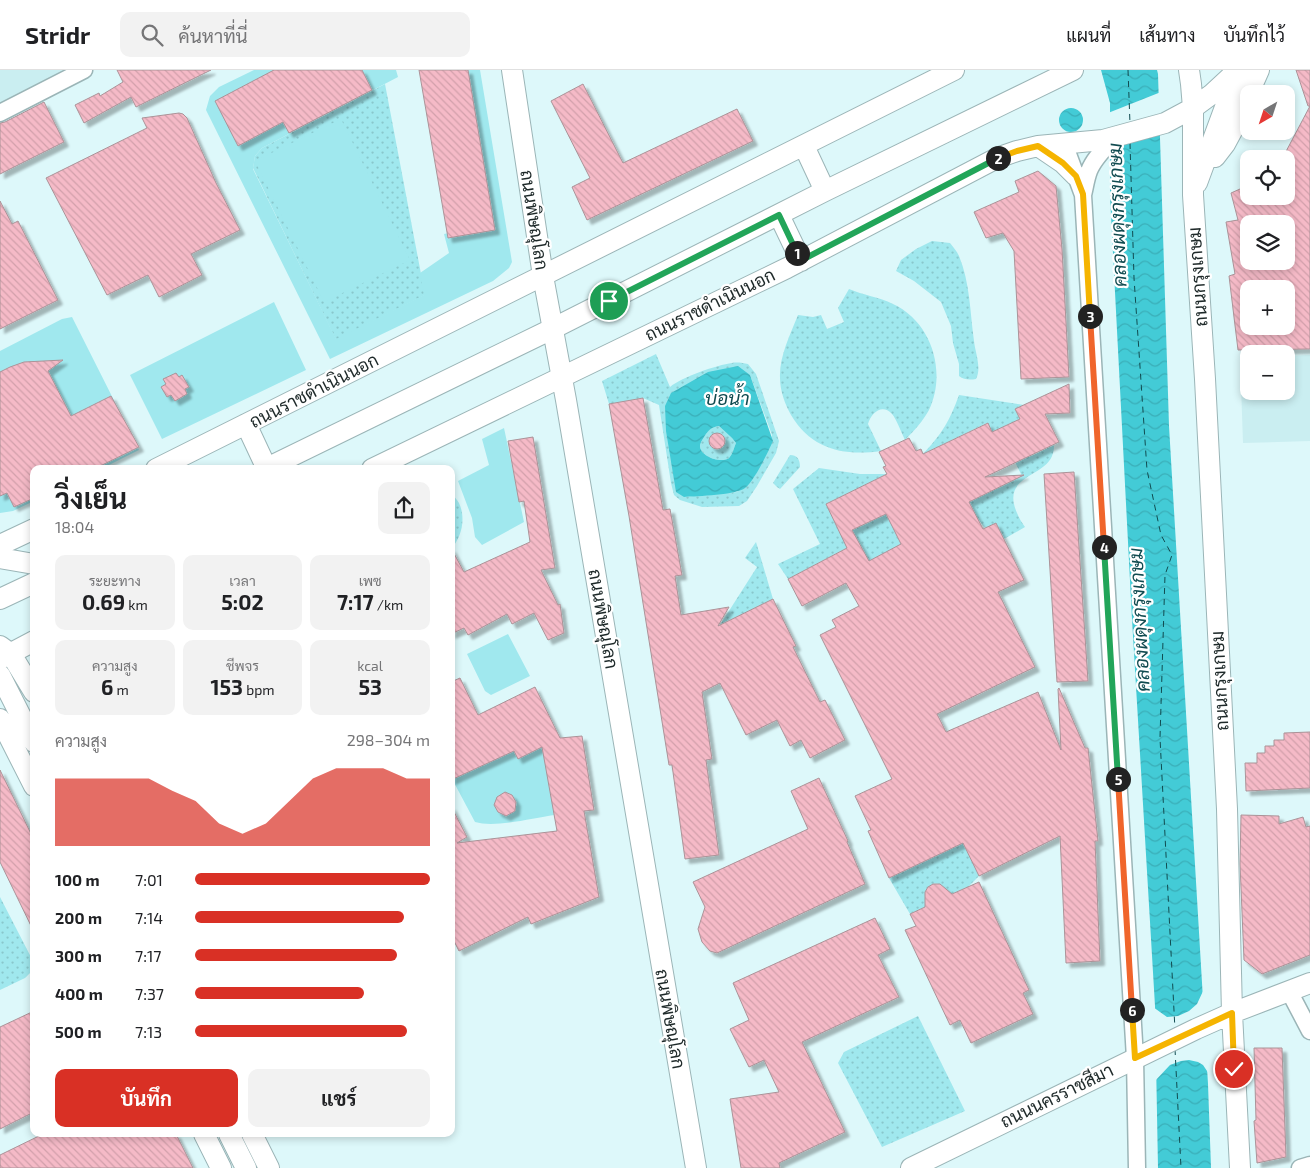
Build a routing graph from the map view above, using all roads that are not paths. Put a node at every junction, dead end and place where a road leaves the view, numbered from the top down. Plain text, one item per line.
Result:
1 (84, 70) edge
2 (512, 70) edge
3 (954, 70) edge
4 (1073, 70) edge
5 (1238, 70) edge
6 (1259, 70) edge
7 (1192, 75) edge
8 (1193, 108) junction
9 (0, 113) edge
10 (1164, 128) junction
11 (1061, 143) junction
12 (1105, 144) junction
13 (804, 146) junction
14 (1038, 146) junction
15 (1193, 151) junction
16 (1203, 169) junction
17 (1080, 185) junction
18 (826, 191) junction
19 (1193, 195) junction
20 (779, 215) junction
21 (800, 261) junction
22 (543, 276) junction
23 (552, 329) junction
24 (562, 378) junction
25 (246, 424) junction
26 (164, 465) edge
27 (265, 465) edge
28 (272, 465) edge
29 (380, 465) edge
30 (30, 531) edge
31 (1, 547) edge
32 (30, 562) edge
33 (30, 585) edge
34 (0, 599) edge
35 (30, 643) edge
36 (4, 653) edge
37 (0, 674) edge
38 (30, 679) edge
39 (0, 719) edge
40 (30, 734) edge
41 (27, 756) edge
42 (30, 769) edge
43 (1310, 983) edge
44 (1289, 991) junction
45 (1224, 1016) junction
46 (1310, 1031) edge
47 (1144, 1054) junction
48 (206, 1137) edge
49 (230, 1137) edge
50 (254, 1137) edge
51 (1310, 1165) edge
52 (221, 1168) edge
53 (246, 1168) edge
54 (269, 1168) edge
55 (696, 1168) edge
56 (911, 1168) edge
57 (1137, 1168) edge
58 (1240, 1168) edge
59 (1300, 1168) edge

1 - 9 street
2 - 22 main road, ถนนพิษณุโลก
3 - 13 main road, ถนนราชดำเนินนอก
4 - 18 main road
5 - 8 main road, ถนนราชดำเนินนอก
5 - 16 main road, ถนนกรุงเกษม
6 - 16 main road
7 - 8 main road, ถนนกรุงเกษม
8 - 10 main road, ถนนราชดำเนินนอก
8 - 15 main road, ถนนกรุงเกษม
10 - 12 main road, ถนนราชดำเนินนอก
10 - 15 main road
11 - 12 main road, ถนนราชดำเนินนอก
11 - 14 main road, ถนนราชดำเนินนอก
11 - 17 street
12 - 17 street
13 - 18 main road
13 - 22 main road, ถนนราชดำเนินนอก
14 - 17 main road
14 - 21 main road, ถนนราชดำเนินนอก
15 - 19 main road, ถนนกรุงเกษม
16 - 19 main road, ถนนกรุงเกษม
17 - 47 street
18 - 20 main road
19 - 45 main road, ถนนกรุงเกษม
20 - 21 main road
20 - 23 main road
21 - 24 main road, ถนนราชดำเนินนอก
22 - 23 main road, ถนนพิษณุโลก
22 - 25 main road, ถนนราชดำเนินนอก
23 - 24 main road, ถนนพิษณุโลก
23 - 28 main road
24 - 29 main road, ถนนราชดำเนินนอก
24 - 55 main road, ถนนพิษณุโลก
25 - 26 main road, ถนนราชดำเนินนอก
25 - 27 main road
30 - 31 main road
31 - 32 main road
33 - 34 main road
35 - 36 main road
36 - 38 main road
37 - 40 main road
39 - 41 main road
41 - 42 main road
43 - 44 main road, ถนนนครราชสีมา
44 - 45 main road, ถนนนครราชสีมา
44 - 46 street
45 - 47 main road, ถนนนครราชสีมา
45 - 58 main road, ถนนกรุงเกษม
47 - 56 main road, ถนนนครราชสีมา
47 - 57 street
48 - 52 main road
49 - 53 main road
50 - 54 main road
51 - 59 street

